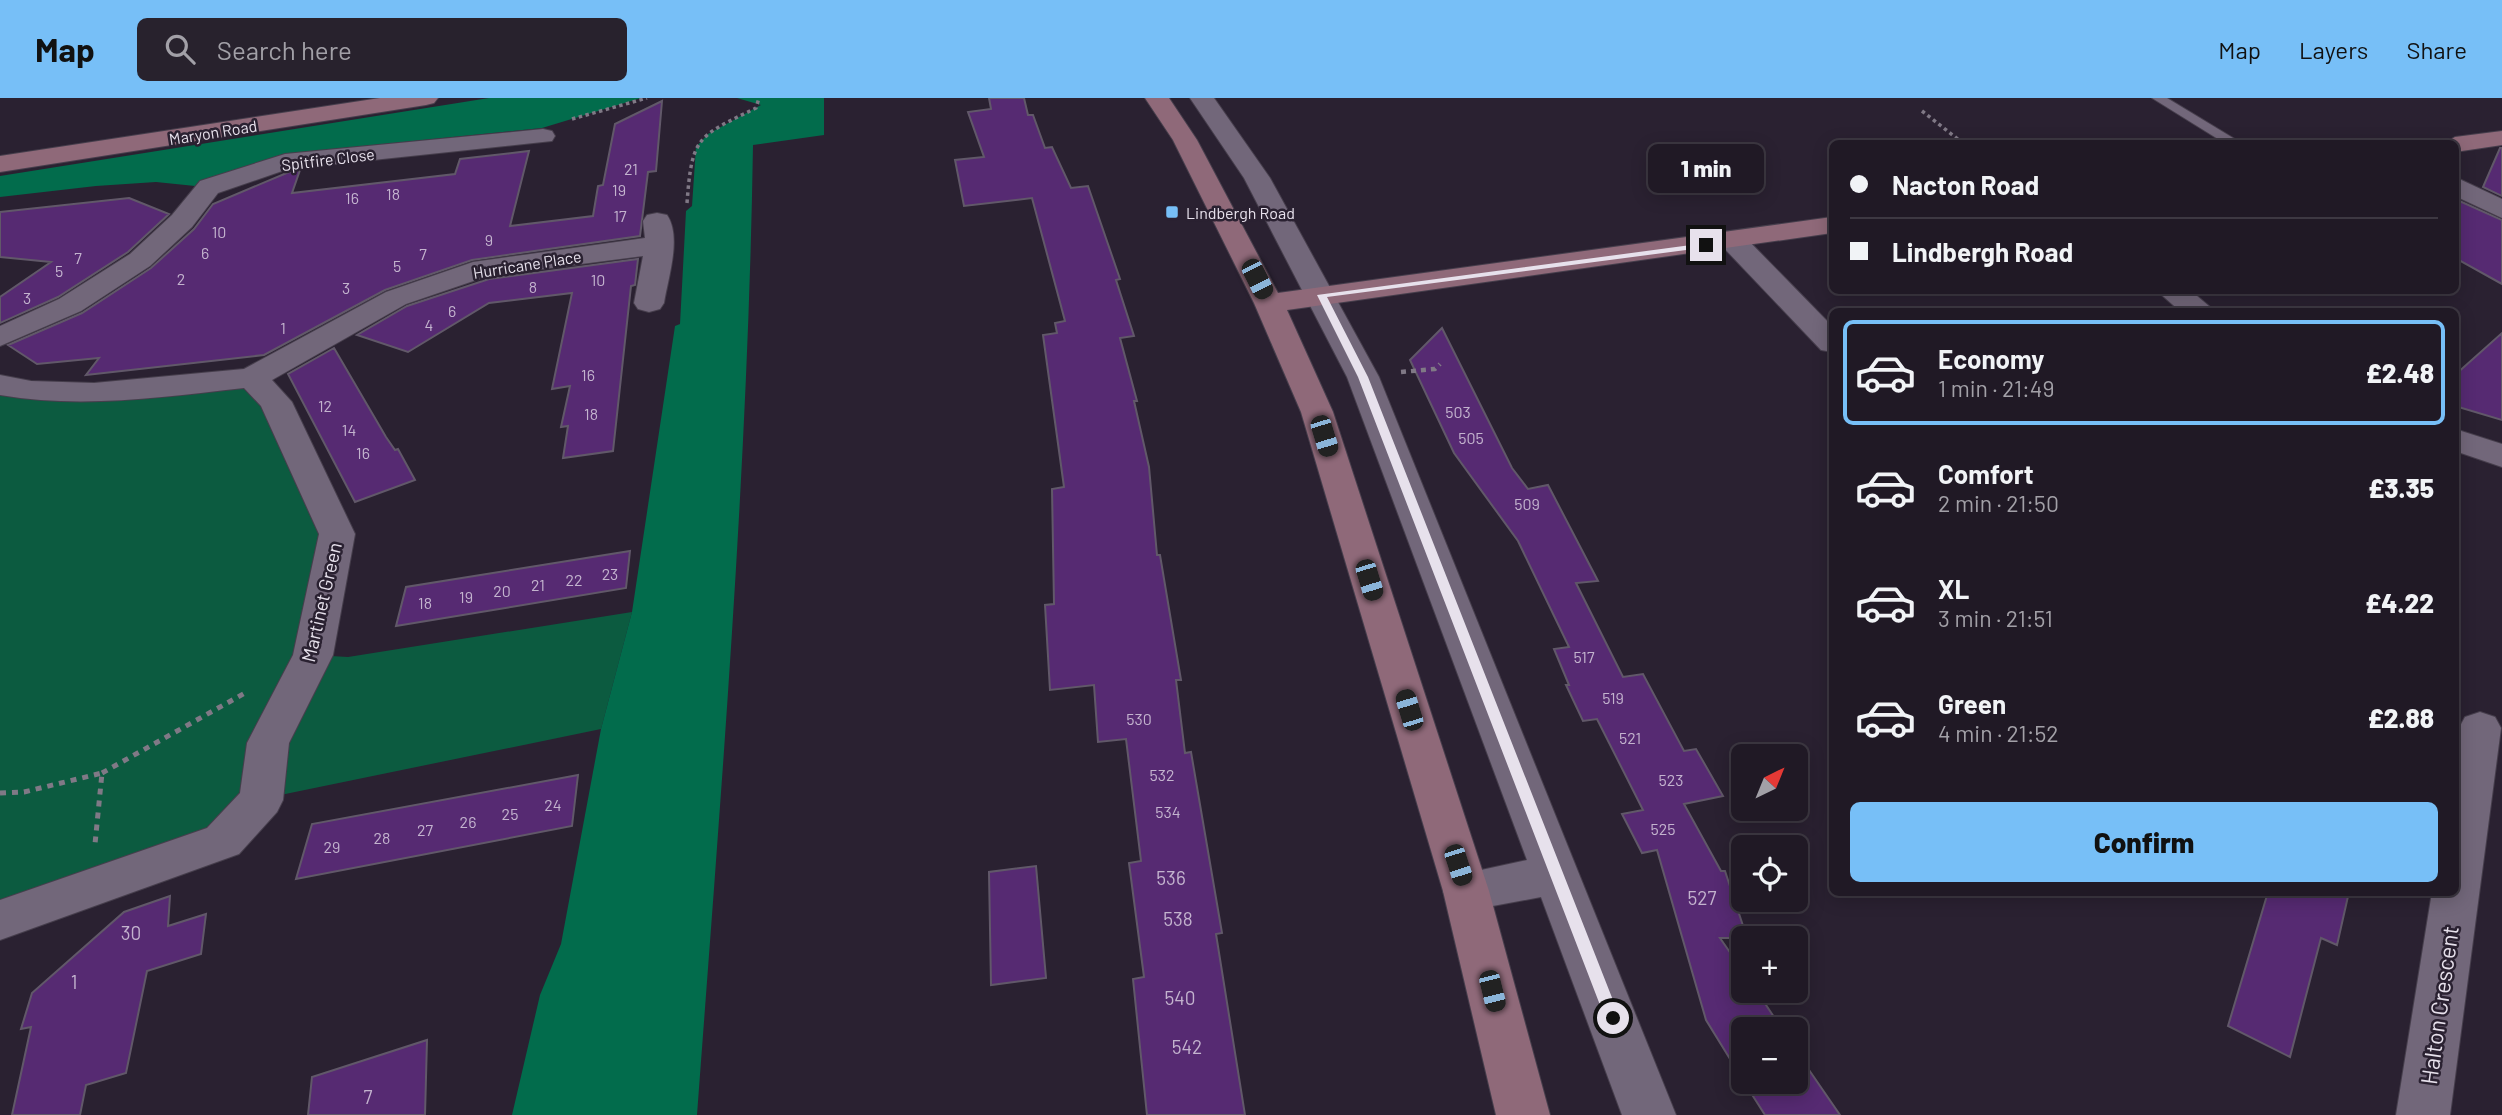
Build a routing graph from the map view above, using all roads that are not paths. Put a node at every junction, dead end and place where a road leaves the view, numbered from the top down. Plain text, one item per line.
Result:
1 (426, 98) edge
2 (1157, 98) edge
3 (1202, 98) edge
4 (2158, 98) edge
5 (543, 136) road end
6 (2502, 138) edge
7 (2230, 140) edge
8 (2459, 144) edge
9 (0, 164) edge
10 (2459, 187) edge
11 (2502, 210) edge
12 (1829, 225) edge
13 (1733, 241) junction
14 (2176, 294) edge
15 (1322, 295) junction
16 (649, 303) dead end
17 (1269, 303) junction
18 (2195, 308) edge
19 (0, 337) edge
20 (1829, 340) edge
21 (252, 378) junction
22 (0, 385) edge
23 (2459, 440) edge
24 (2502, 456) edge
25 (2479, 727) edge
26 (2459, 866) edge
27 (1558, 874) junction
28 (1466, 891) junction
29 (2455, 896) edge
30 (0, 920) edge
31 (1523, 1115) edge
32 (1649, 1115) edge
33 (2423, 1115) edge

1 - 9 street, Maryon Road
2 - 17 street
3 - 15 street
4 - 7 lane
5 - 19 street, Spitfire Close
6 - 8 street
10 - 11 street
12 - 13 street
13 - 15 street
13 - 20 street
14 - 18 street
15 - 17 street
15 - 27 street
16 - 21 street, Hurricane Place
17 - 28 street
21 - 22 street
21 - 30 street, Martinet Green
23 - 24 street
25 - 26 street, Halton Crescent
27 - 28 street
27 - 32 street
28 - 31 street
29 - 33 street, Halton Crescent

